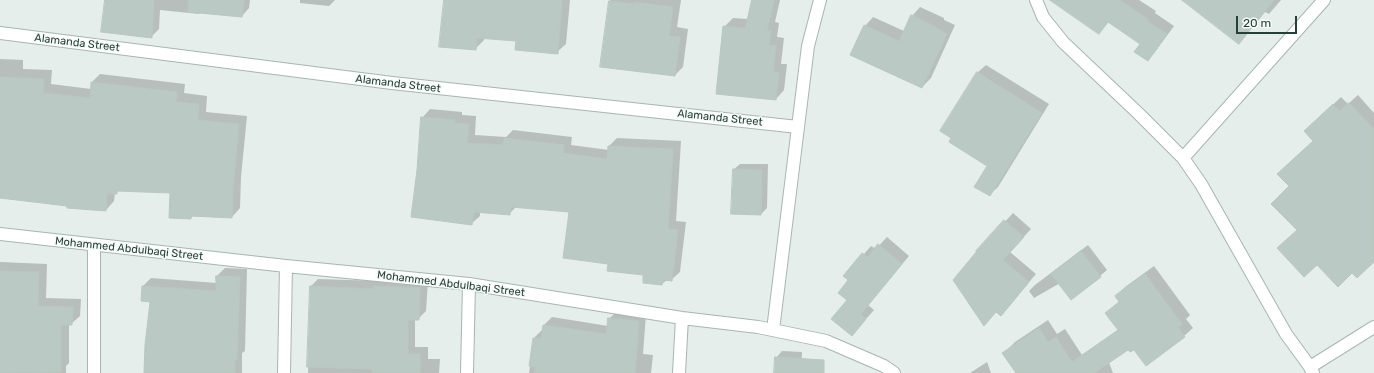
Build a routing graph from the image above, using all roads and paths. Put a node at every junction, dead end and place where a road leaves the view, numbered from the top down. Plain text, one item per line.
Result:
1 (820, 0) edge
2 (1036, 0) edge
3 (1324, 0) edge
4 (0, 33) edge
5 (798, 127) junction
6 (1183, 158) junction
7 (0, 234) edge
8 (94, 245) junction
9 (286, 266) junction
10 (469, 284) junction
11 (682, 318) junction
12 (1374, 327) edge
13 (773, 330) junction
14 (1312, 370) edge
15 (94, 373) edge
16 (284, 373) edge
17 (467, 373) edge
18 (679, 373) edge
19 (894, 373) edge

1 - 5 street
2 - 6 street
3 - 6 street
4 - 5 street, Alamanda Street
5 - 13 street
6 - 14 street
7 - 8 street, Mohammed Abdulbaqi Street
8 - 9 street, Mohammed Abdulbaqi Street
8 - 15 street
9 - 10 street, Mohammed Abdulbaqi Street
9 - 16 street
10 - 11 street, Mohammed Abdulbaqi Street
10 - 17 street
11 - 13 street, Mohammed Abdulbaqi Street
11 - 18 street
12 - 14 street
13 - 19 street, Mohammed Abdulbaqi Street

